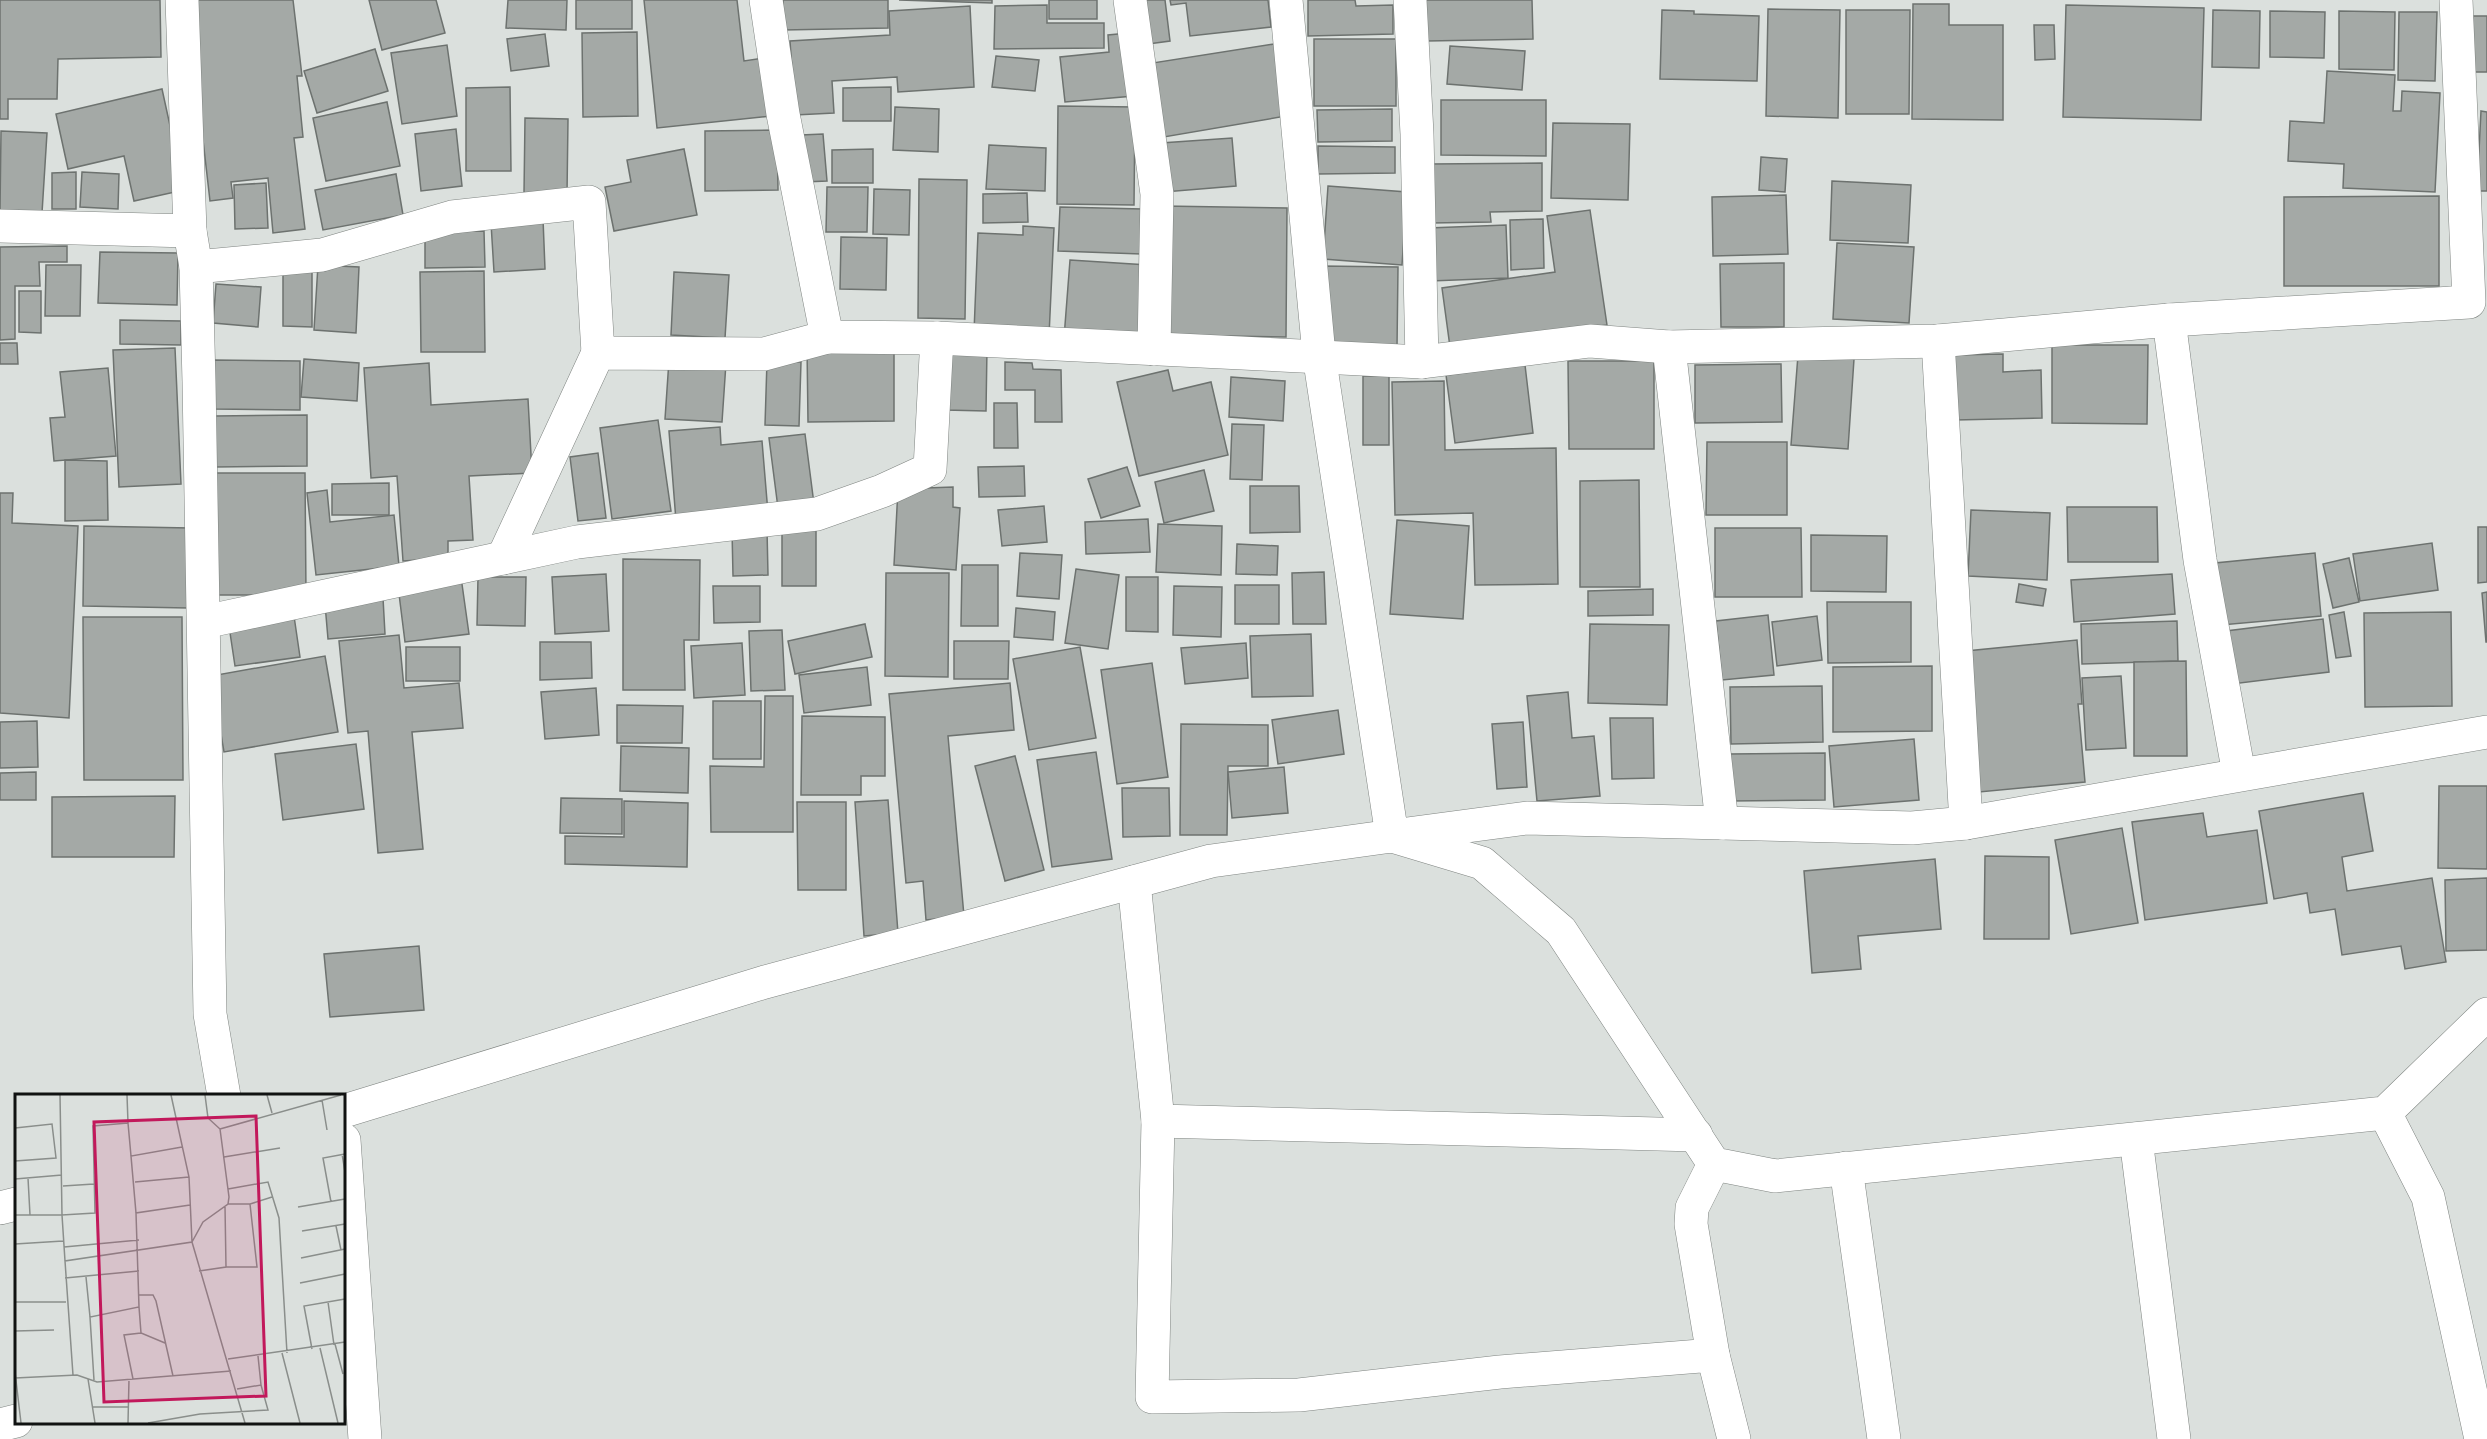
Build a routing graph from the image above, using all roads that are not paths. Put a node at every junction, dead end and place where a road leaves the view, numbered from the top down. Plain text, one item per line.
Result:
1 (182, 0) edge
2 (766, 0) edge
3 (1131, 0) edge
4 (1286, 0) edge
5 (1410, 0) edge
6 (2456, 0) edge
7 (0, 226) edge
8 (190, 231) junction
9 (196, 267) junction
10 (2478, 302) edge
11 (2169, 320) junction
12 (827, 337) junction
13 (937, 338) junction
14 (1938, 341) junction
15 (1669, 347) junction
16 (1154, 349) junction
17 (598, 353) junction
18 (1319, 356) junction
19 (1422, 362) junction
20 (503, 558) junction
21 (204, 622) junction
22 (2487, 732) edge
23 (2239, 774) junction
24 (1722, 823) junction
25 (1966, 823) junction
26 (1392, 836) junction
27 (1134, 882) junction
28 (2487, 1014) edge
29 (224, 1094) edge
30 (345, 1111) edge
31 (2385, 1113) junction
32 (1158, 1121) junction
33 (1696, 1136) junction
34 (2136, 1139) junction
35 (1714, 1164) junction
36 (1846, 1168) junction
37 (345, 1171) edge
38 (15, 1204) edge
39 (0, 1208) edge
40 (1713, 1355) junction
41 (352, 1387) edge
42 (15, 1421) edge
43 (0, 1425) edge
44 (365, 1439) edge
45 (1734, 1439) edge
46 (1884, 1439) edge
47 (2174, 1439) edge
48 (2481, 1439) edge

1 - 8 street
2 - 12 street
3 - 16 street
4 - 18 street
5 - 19 street
6 - 10 street
7 - 8 street
8 - 9 street
9 - 17 street
9 - 21 street
10 - 11 street
11 - 14 street
11 - 23 street
12 - 13 street
12 - 17 street
13 - 16 street
13 - 20 street
14 - 15 street
14 - 25 street
15 - 19 street
15 - 24 street
16 - 18 street
17 - 20 street
18 - 19 street
18 - 26 street
20 - 21 street
21 - 29 street
22 - 23 street
23 - 25 street
24 - 25 street
24 - 26 street
26 - 27 street
26 - 33 street
27 - 30 street
27 - 32 street
28 - 31 street
31 - 34 street
31 - 48 street
32 - 33 street
32 - 40 street
33 - 35 street
34 - 36 street
34 - 47 street
35 - 36 street
35 - 40 street
36 - 46 street
37 - 41 street
38 - 39 street
40 - 45 street
41 - 44 street
42 - 43 street

